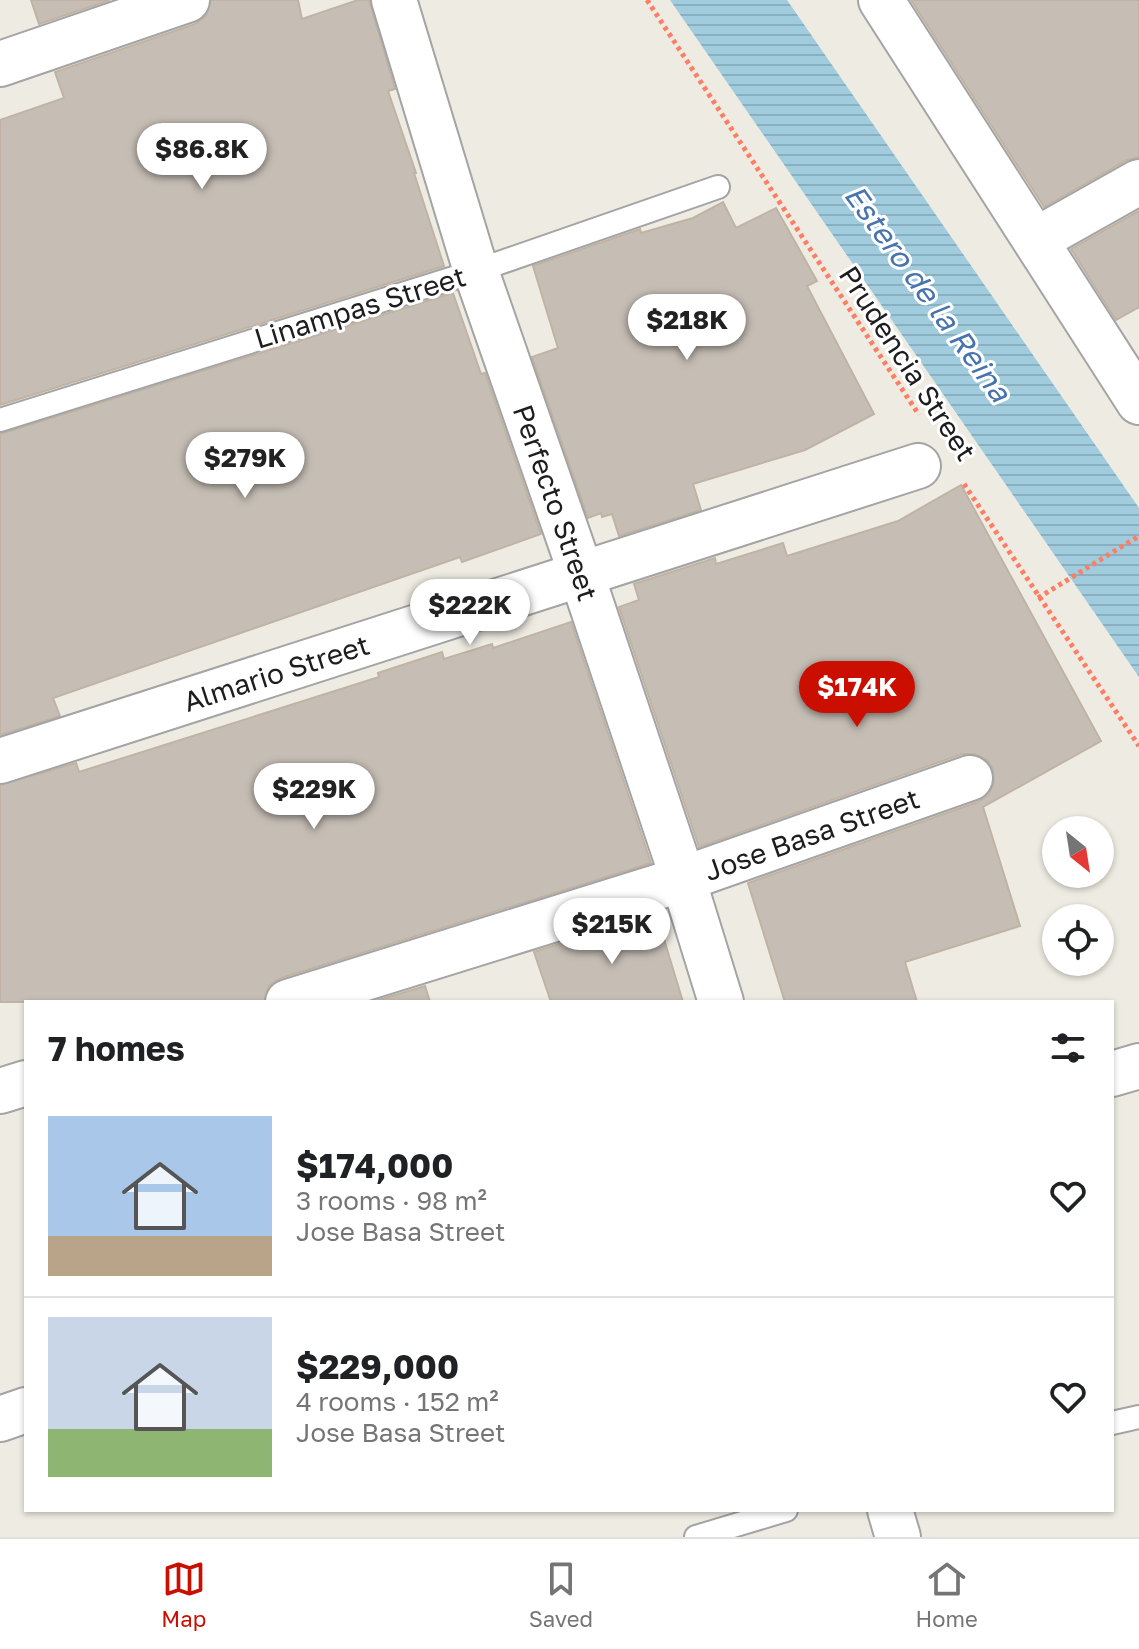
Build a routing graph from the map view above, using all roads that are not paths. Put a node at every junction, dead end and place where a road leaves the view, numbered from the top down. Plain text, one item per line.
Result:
1 (187, 0) edge
2 (394, 0) edge
3 (881, 0) edge
4 (0, 64) edge
5 (1139, 182) edge
6 (718, 187) dead end
7 (1036, 240) junction
8 (476, 271) junction
9 (1139, 402) edge
10 (0, 420) edge
11 (918, 466) dead end
12 (582, 576) junction
13 (0, 761) edge
14 (970, 778) dead end
15 (683, 879) junction
16 (294, 1000) edge
17 (720, 1000) edge
18 (1139, 1066) edge
19 (1114, 1073) edge
20 (24, 1084) edge
21 (0, 1091) edge
22 (24, 1411) edge
23 (1139, 1417) edge
24 (0, 1419) edge
25 (1114, 1423) edge
26 (779, 1512) edge
27 (891, 1512) edge
28 (696, 1537) edge
29 (898, 1537) edge

1 - 4 street
2 - 8 street, Perfecto Street
3 - 7 street
5 - 7 street
6 - 8 lane, Linampas Street
7 - 9 street
8 - 10 lane, Linampas Street
8 - 12 street, Perfecto Street
11 - 12 street, Almario Street
12 - 13 street, Almario Street
12 - 15 street, Perfecto Street
14 - 15 street, Jose Basa Street
15 - 16 street, Jose Basa Street
15 - 17 street, Perfecto Street
18 - 19 street
20 - 21 street
22 - 24 street
23 - 25 lane
26 - 28 lane
27 - 29 street

